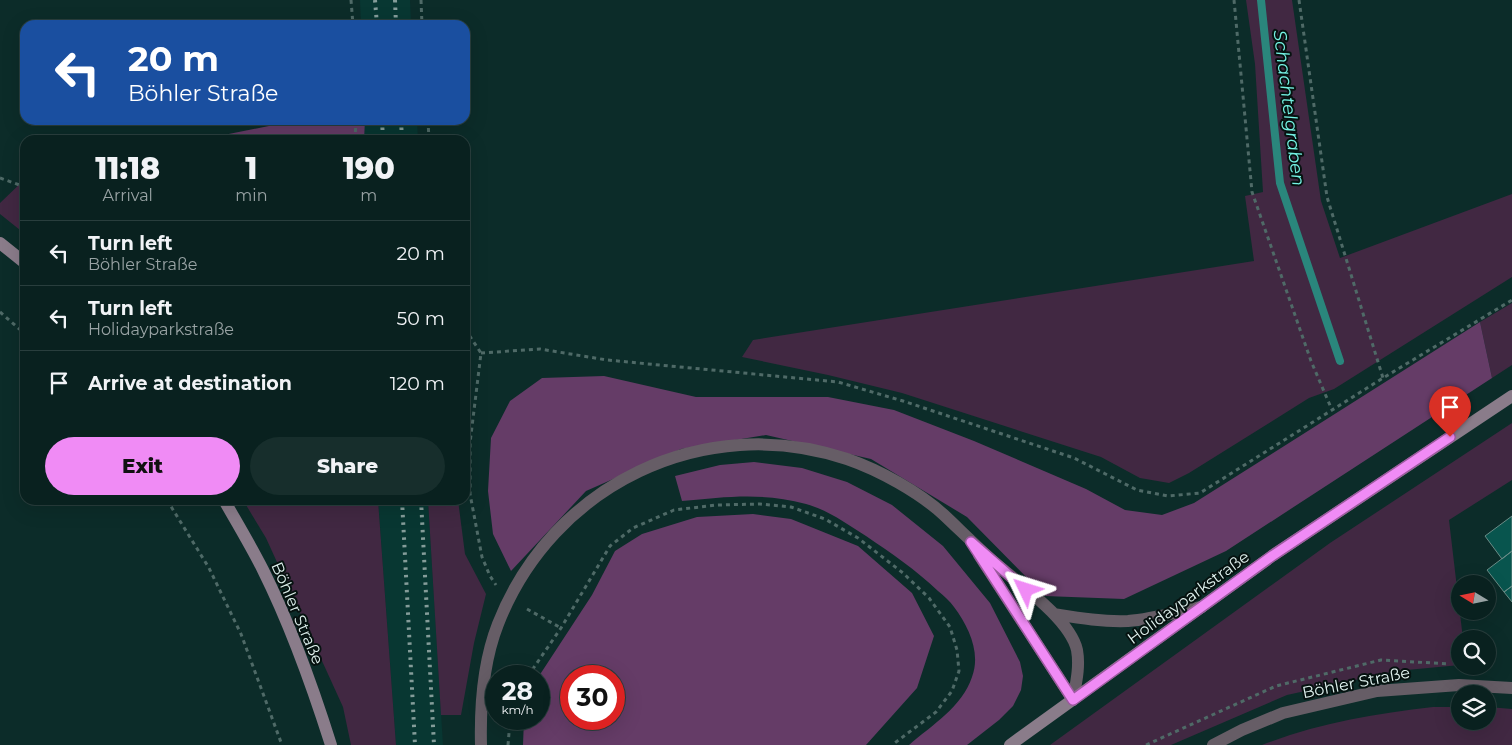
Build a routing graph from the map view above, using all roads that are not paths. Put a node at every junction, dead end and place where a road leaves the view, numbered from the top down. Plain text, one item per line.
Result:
1 (0, 243) edge
2 (20, 259) edge
3 (1512, 396) edge
4 (227, 505) edge
5 (971, 542) junction
6 (1202, 607) junction
7 (1054, 614) junction
8 (1512, 688) edge
9 (1073, 700) junction
10 (331, 745) edge
11 (481, 745) edge
12 (1010, 745) edge
13 (1213, 745) edge

1 - 2 main road
3 - 6 main road, Holidayparkstraße
4 - 10 main road, Böhler Straße
5 - 7 street
5 - 9 street
5 - 11 street
6 - 7 street
6 - 9 main road, Holidayparkstraße
7 - 9 street
8 - 13 street, Böhler Straße
9 - 12 main road, Holidayparkstraße

